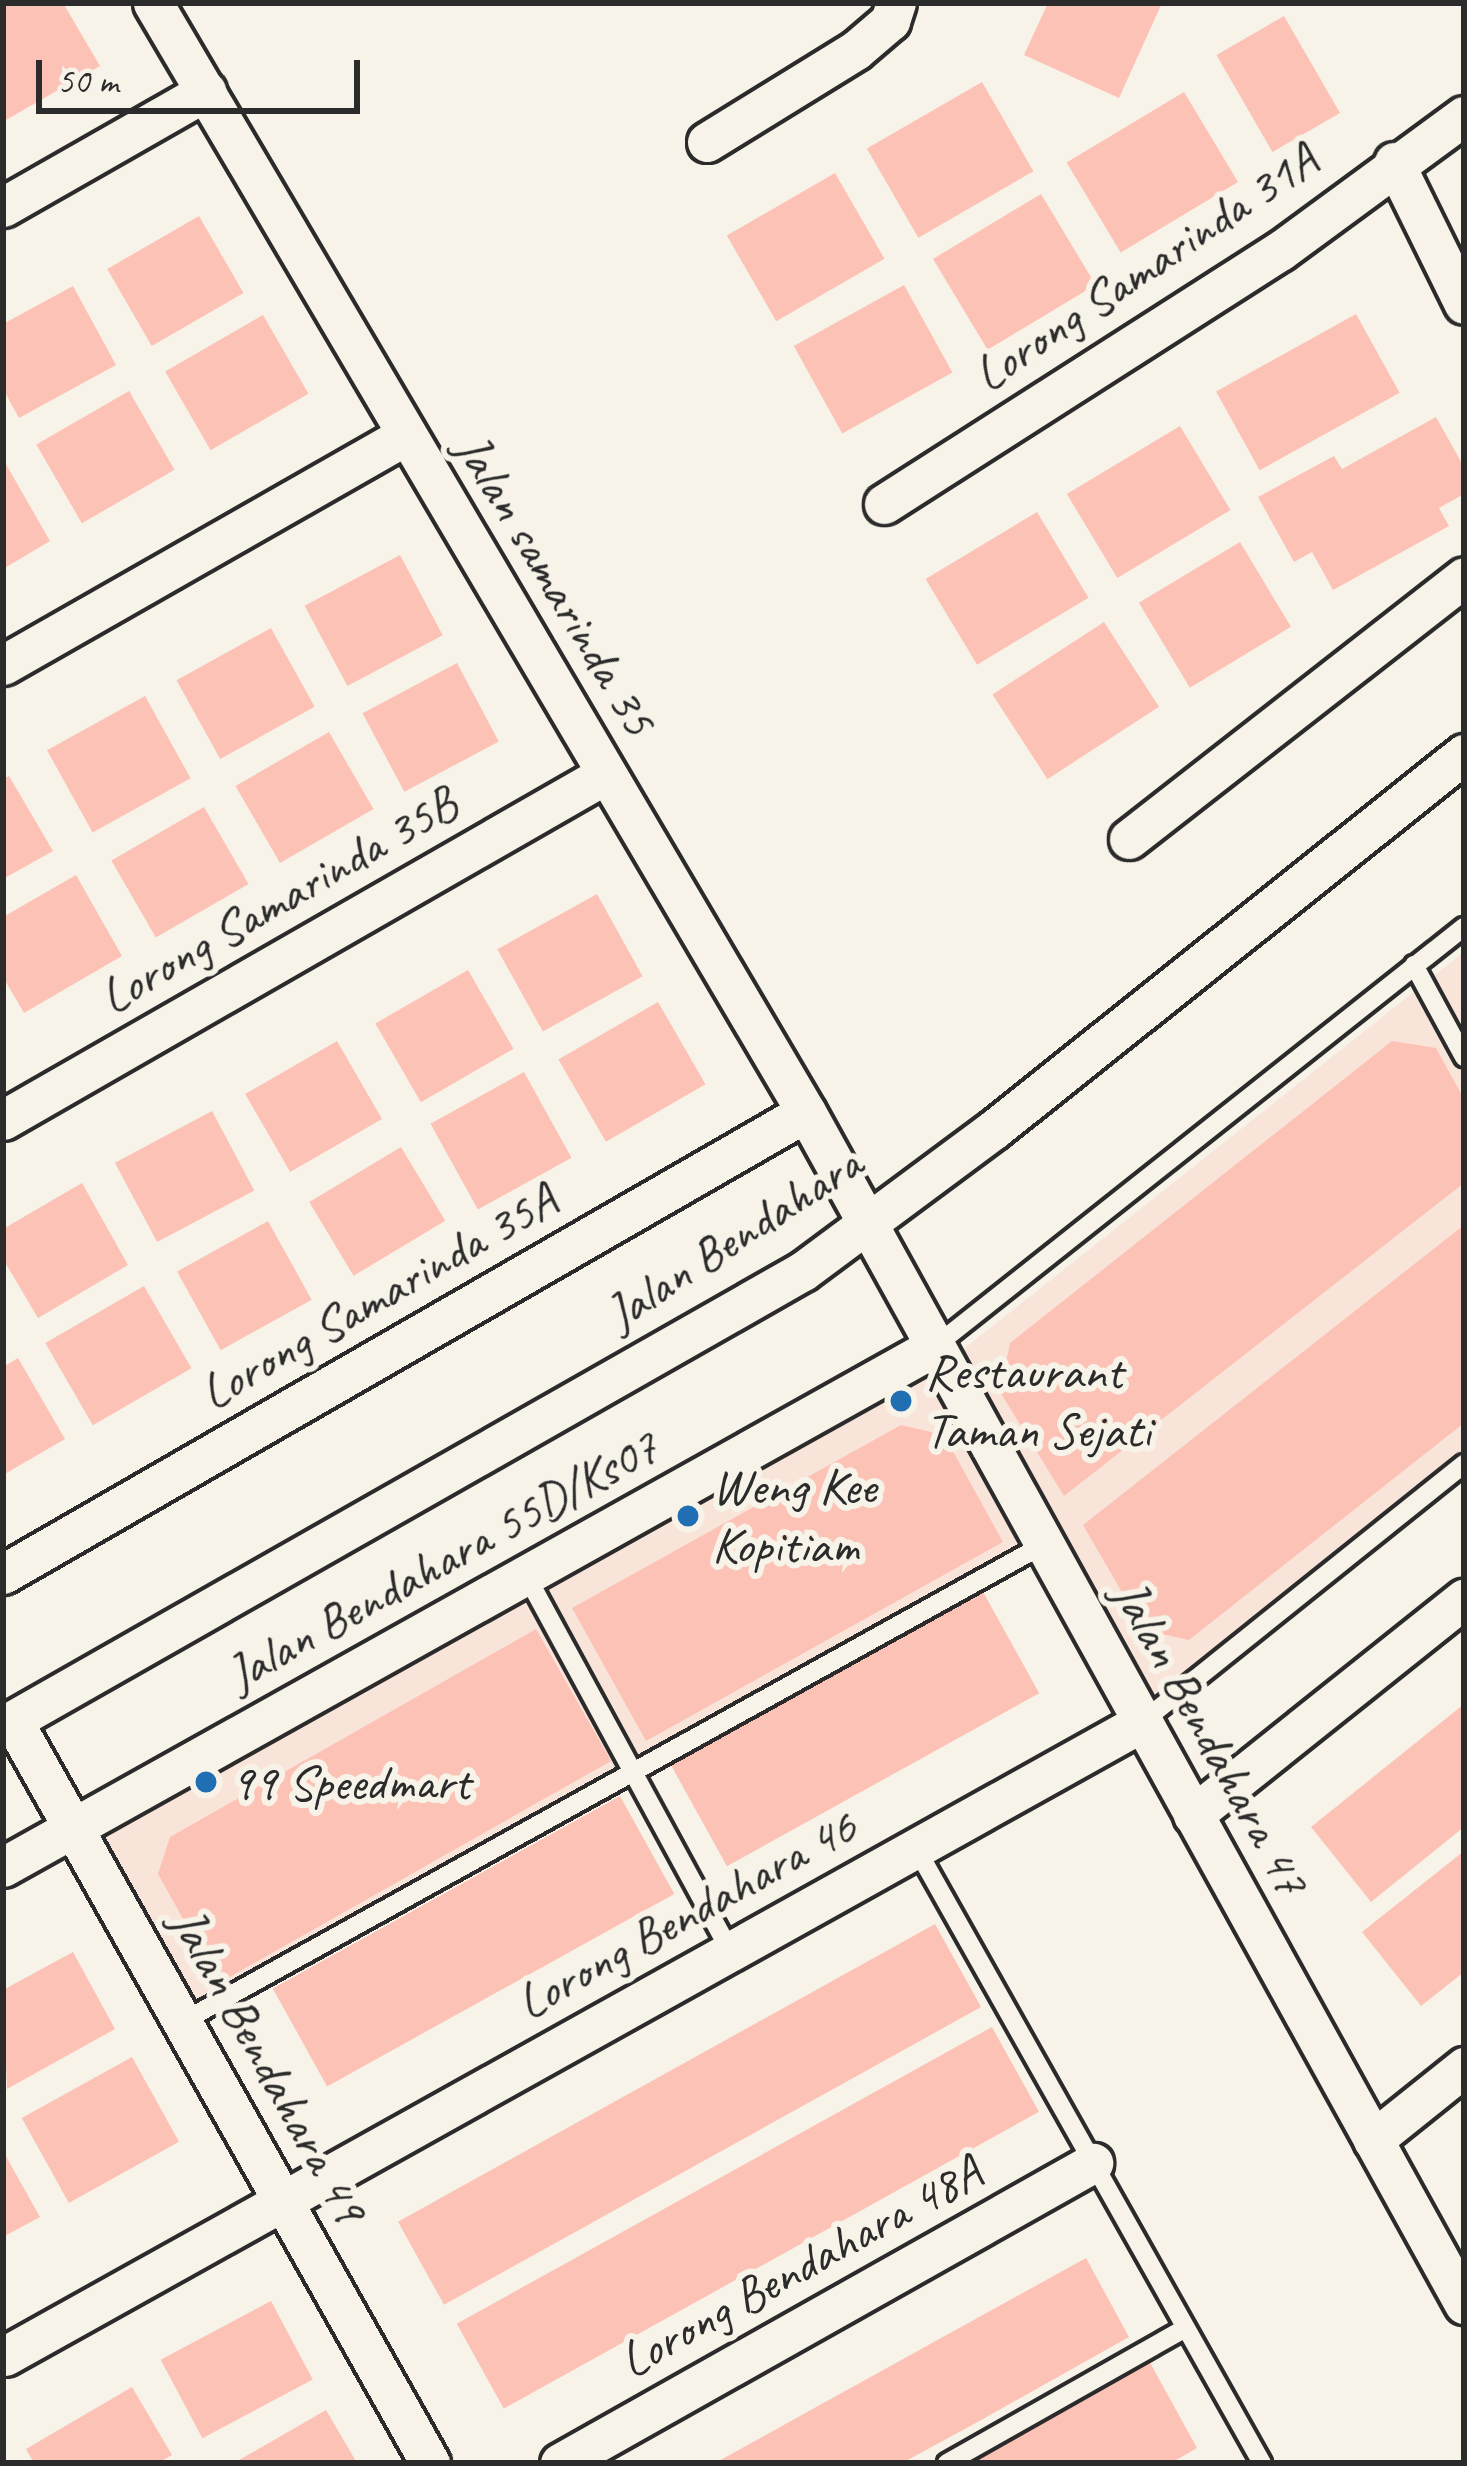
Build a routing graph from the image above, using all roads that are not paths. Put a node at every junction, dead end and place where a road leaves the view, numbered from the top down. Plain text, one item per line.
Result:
1 (153, 3) edge
2 (896, 3) edge
3 (206, 91) junction
4 (1464, 116) edge
5 (707, 142) dead end
6 (1394, 163) junction
7 (3, 207) edge
8 (1464, 304) edge
9 (405, 436) junction
10 (884, 504) dead end
11 (1464, 577) edge
12 (3, 665) edge
13 (1464, 754) edge
14 (606, 774) junction
15 (1129, 839) dead end
16 (1464, 927) edge
17 (1414, 965) junction
18 (1464, 1057) edge
19 (806, 1112) junction
20 (3, 1120) edge
21 (864, 1221) junction
22 (934, 1347) junction
23 (1464, 1464) edge
24 (1043, 1545) junction
25 (3, 1574) edge
26 (526, 1575) junction
27 (1464, 1599) edge
28 (1142, 1722) junction
29 (8, 1724) edge
30 (631, 1769) junction
31 (1193, 1815) junction
32 (74, 1829) junction
33 (916, 1848) junction
34 (3, 1867) edge
35 (730, 1951) junction
36 (182, 2022) junction
37 (1464, 2067) edge
38 (1373, 2140) junction
39 (1093, 2163) junction
40 (282, 2199) junction
41 (1464, 2304) edge
42 (1186, 2328) junction
43 (4, 2356) edge
44 (430, 2463) edge
45 (560, 2463) edge
46 (947, 2463) edge
47 (1262, 2463) edge

1 - 3 street, Jalan samarinda 35
2 - 5 street
3 - 7 street
3 - 9 street, Jalan samarinda 35
4 - 6 street, Lorong Samarinda 31A
6 - 8 street
6 - 10 street, Lorong Samarinda 31A
9 - 12 street
9 - 14 street, Jalan samarinda 35
11 - 15 street
13 - 21 street, Jalan Bendahara
14 - 19 street, Jalan samarinda 35
14 - 20 street, Lorong Samarinda 35B
16 - 17 lane
17 - 18 lane
17 - 22 lane
19 - 21 street, Jalan samarinda 35
19 - 25 street, Lorong Samarinda 35A
21 - 22 street, Jalan Bendahara 47
21 - 29 street, Jalan Bendahara
22 - 24 street, Jalan Bendahara 47
22 - 26 street, Jalan Bendahara 55D/Ks07
23 - 28 lane
24 - 28 street, Jalan Bendahara 47
24 - 30 lane
26 - 30 lane
26 - 32 street, Jalan Bendahara 55D/Ks07
27 - 31 street
28 - 31 street, Jalan Bendahara 47
28 - 33 street, Lorong Bendahara 46
29 - 32 street, Jalan Bendahara 49
30 - 35 lane
30 - 36 lane
31 - 38 street, Jalan Bendahara 47
32 - 34 street, Jalan Bendahara 55D/Ks07
32 - 36 street, Jalan Bendahara 49
33 - 35 street, Lorong Bendahara 46
33 - 39 lane
35 - 40 street, Lorong Bendahara 46
36 - 40 street, Jalan Bendahara 49
37 - 38 street
38 - 41 street, Jalan Bendahara 47
39 - 42 lane
39 - 45 street, Lorong Bendahara 48A
40 - 43 street, Lorong Bendahara 46
40 - 44 street, Jalan Bendahara 49
42 - 46 lane
42 - 47 lane

